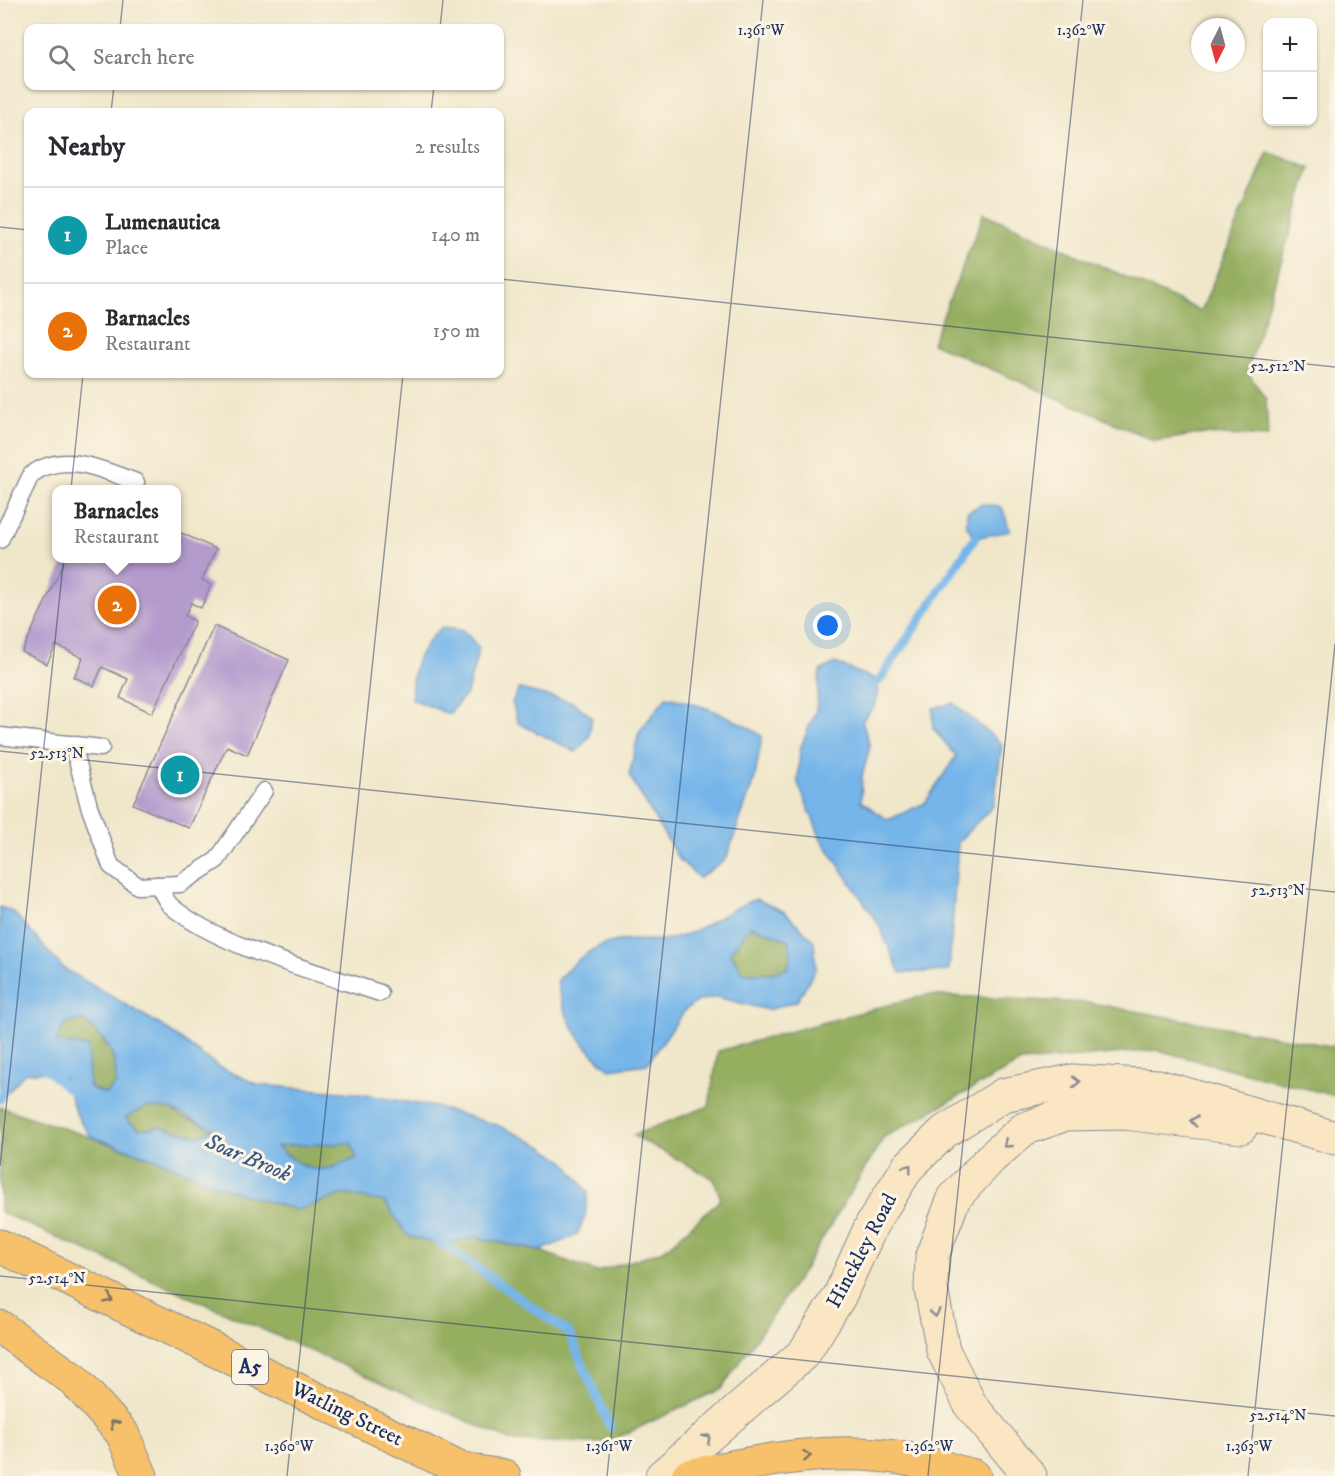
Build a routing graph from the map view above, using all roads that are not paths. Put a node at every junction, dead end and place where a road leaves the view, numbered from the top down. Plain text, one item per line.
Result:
1 (136, 482) dead end
2 (0, 540) edge
3 (0, 736) edge
4 (73, 744) junction
5 (101, 748) dead end
6 (264, 791) dead end
7 (158, 885) junction
8 (380, 993) dead end
9 (1335, 1138) edge
10 (0, 1246) edge
11 (0, 1327) edge
12 (141, 1476) edge
13 (504, 1476) edge
14 (662, 1476) edge
15 (688, 1476) edge
16 (974, 1476) edge
17 (1030, 1476) edge

1 - 2 lane
3 - 4 lane
4 - 5 lane
4 - 7 lane
6 - 7 lane
7 - 8 lane
14 -> 9 main road, Hinckley Road
9 -> 17 main road, Hinckley Road
10 -> 13 highway, Watling Street / A5
12 -> 11 highway
15 -> 16 highway

